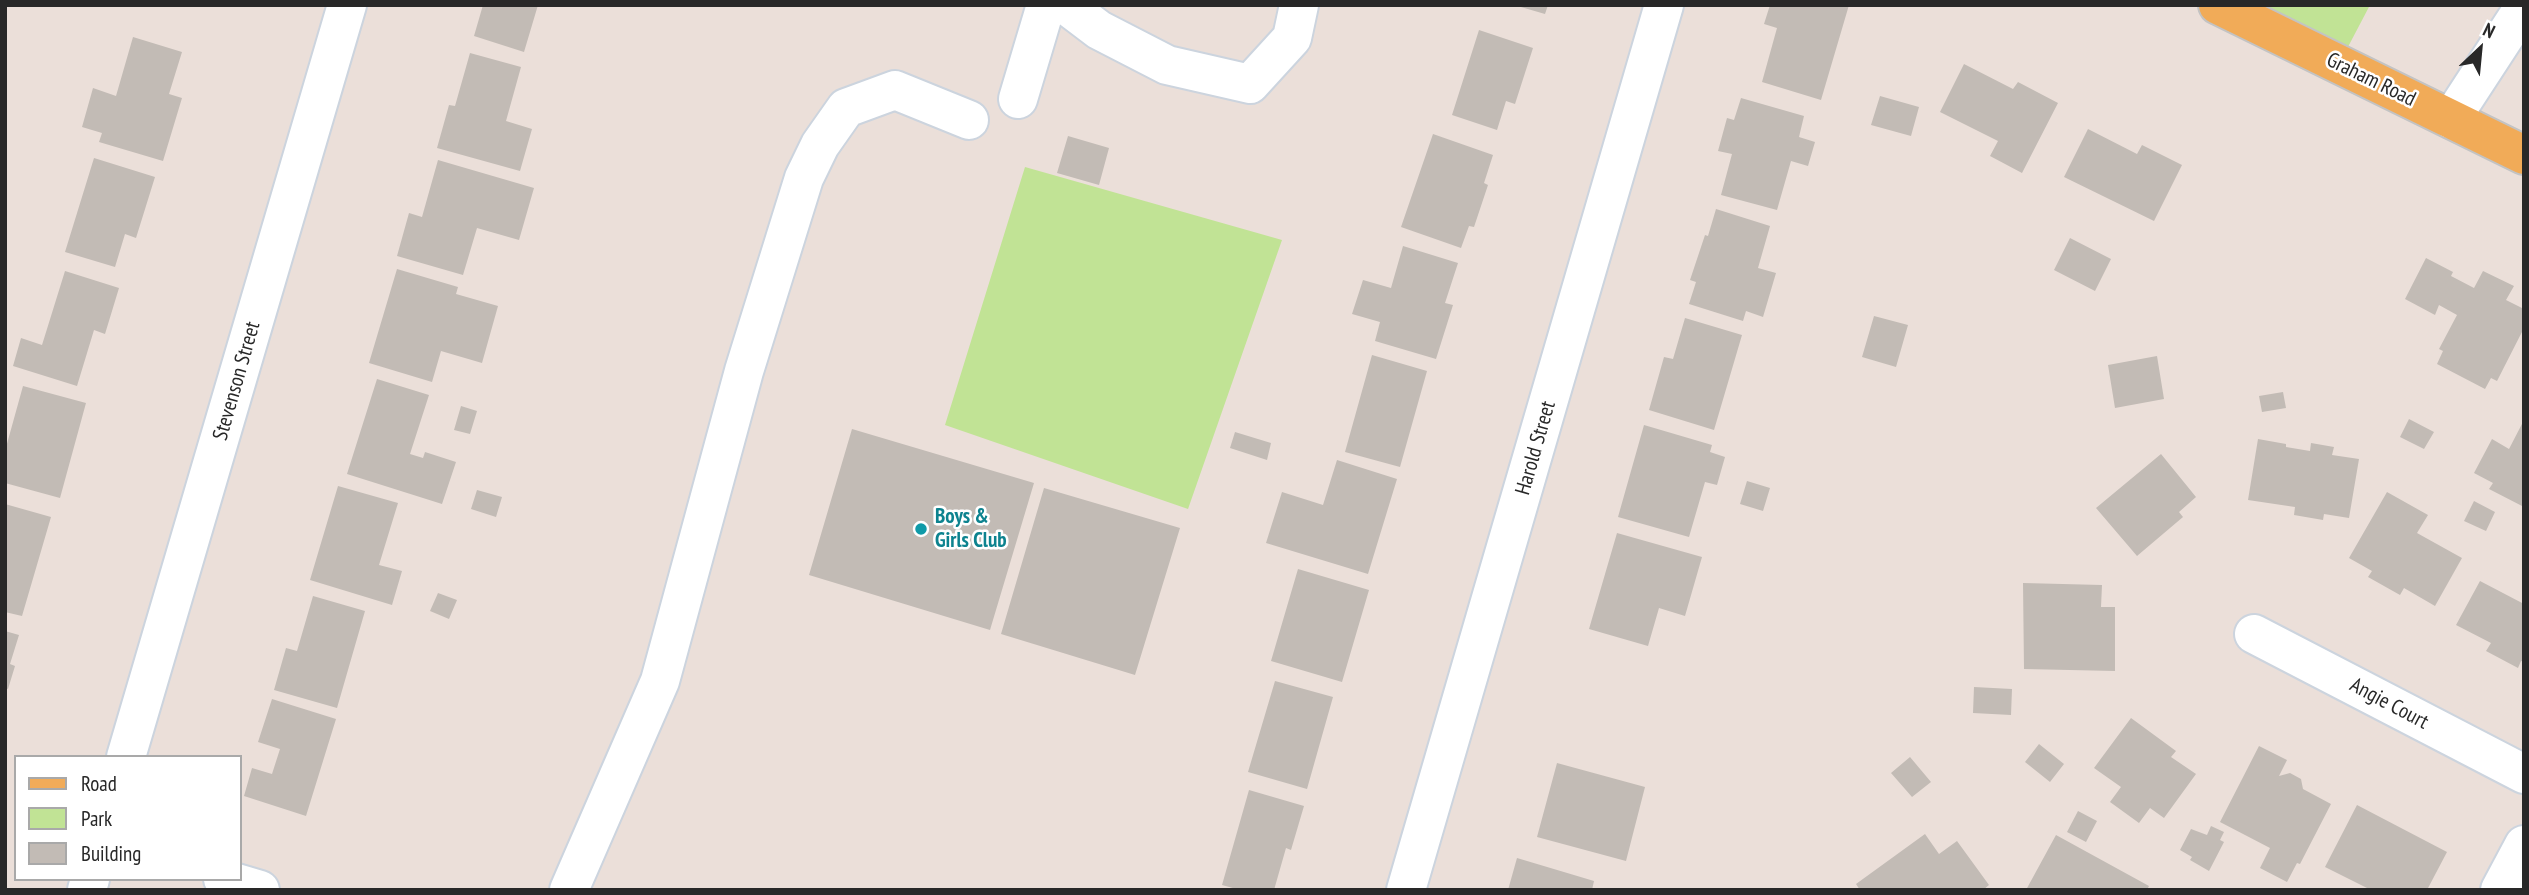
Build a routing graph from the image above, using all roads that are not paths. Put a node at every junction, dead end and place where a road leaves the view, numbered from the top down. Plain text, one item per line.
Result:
1 (347, 5) edge
2 (1046, 5) edge
3 (1066, 5) edge
4 (1299, 5) edge
5 (1664, 5) edge
6 (2218, 5) edge
7 (2524, 7) edge
8 (1018, 99) dead end
9 (2451, 119) junction
10 (969, 120) dead end
11 (2524, 155) edge
12 (2254, 634) dead end
13 (127, 755) edge
14 (2524, 774) edge
15 (2524, 845) edge
16 (230, 881) edge
17 (260, 890) edge
18 (569, 890) edge
19 (1406, 890) edge
20 (2500, 890) edge

1 - 13 street, Stevenson Street
2 - 8 street
3 - 4 street
5 - 19 street, Harold Street
6 - 9 main road, Graham Road
7 - 9 street
9 - 11 main road, Graham Road
10 - 18 street
12 - 14 street, Angie Court
15 - 20 street
16 - 17 street

